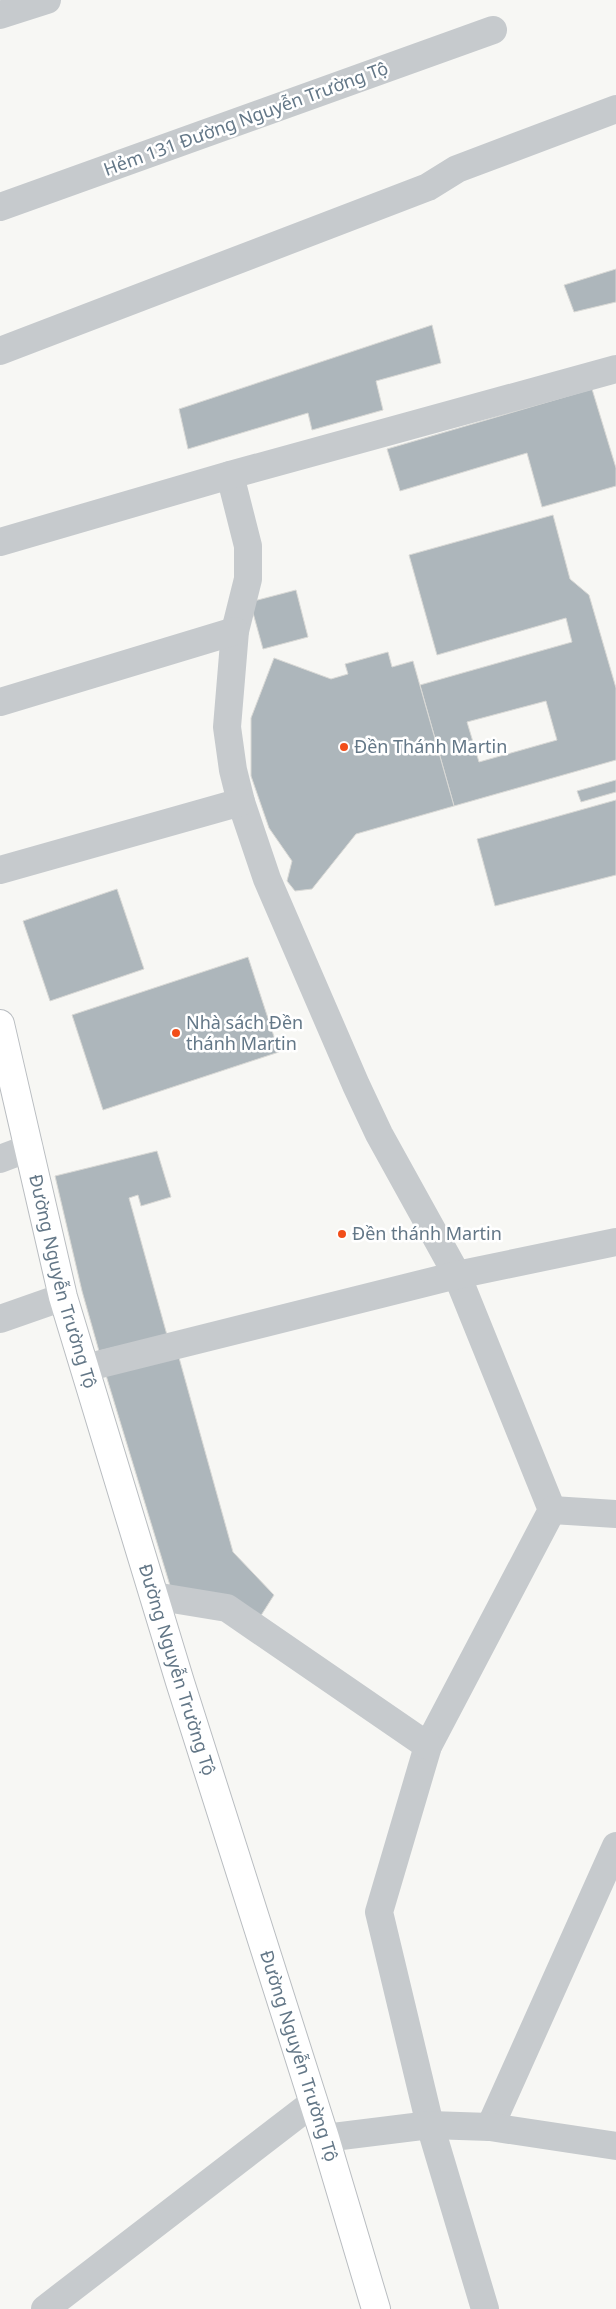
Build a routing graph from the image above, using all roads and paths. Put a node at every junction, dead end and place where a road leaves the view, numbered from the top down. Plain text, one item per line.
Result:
1 (47, 0) edge
2 (0, 14) edge
3 (493, 30) dead end
4 (616, 109) edge
5 (0, 208) edge
6 (0, 351) edge
7 (616, 369) edge
8 (230, 475) junction
9 (0, 542) edge
10 (235, 631) junction
11 (0, 702) edge
12 (241, 802) junction
13 (0, 870) edge
14 (0, 1024) edge
15 (29, 1148) junction
16 (0, 1159) edge
17 (616, 1242) edge
18 (457, 1275) junction
19 (63, 1297) junction
20 (0, 1318) edge
21 (85, 1368) junction
22 (552, 1510) junction
23 (616, 1514) edge
24 (154, 1596) junction
25 (428, 1746) junction
26 (616, 1846) edge
27 (314, 2102) junction
28 (430, 2125) junction
29 (490, 2127) junction
30 (325, 2138) junction
31 (616, 2146) edge
32 (45, 2309) edge
33 (376, 2309) edge
34 (485, 2309) edge

1 - 2 street
3 - 5 street, Hẻm 131 Đường Nguyễn Trường Tộ
4 - 6 street
7 - 8 street
8 - 9 street
8 - 10 street
10 - 11 street
10 - 12 street
12 - 13 street
12 - 18 street
14 - 15 main road, Đường Nguyễn Trường Tộ
15 - 16 street
15 - 19 main road, Đường Nguyễn Trường Tộ
17 - 18 street
18 - 21 street
18 - 22 street
19 - 20 street
19 - 21 main road, Đường Nguyễn Trường Tộ
21 - 24 main road, Đường Nguyễn Trường Tộ
22 - 23 street
22 - 25 street
24 - 25 street
24 - 27 main road, Đường Nguyễn Trường Tộ
25 - 28 street
26 - 29 street
27 - 30 main road, Đường Nguyễn Trường Tộ
27 - 32 street
28 - 29 street
28 - 30 street
28 - 34 street
29 - 31 street
30 - 33 main road, Đường Nguyễn Trường Tộ

